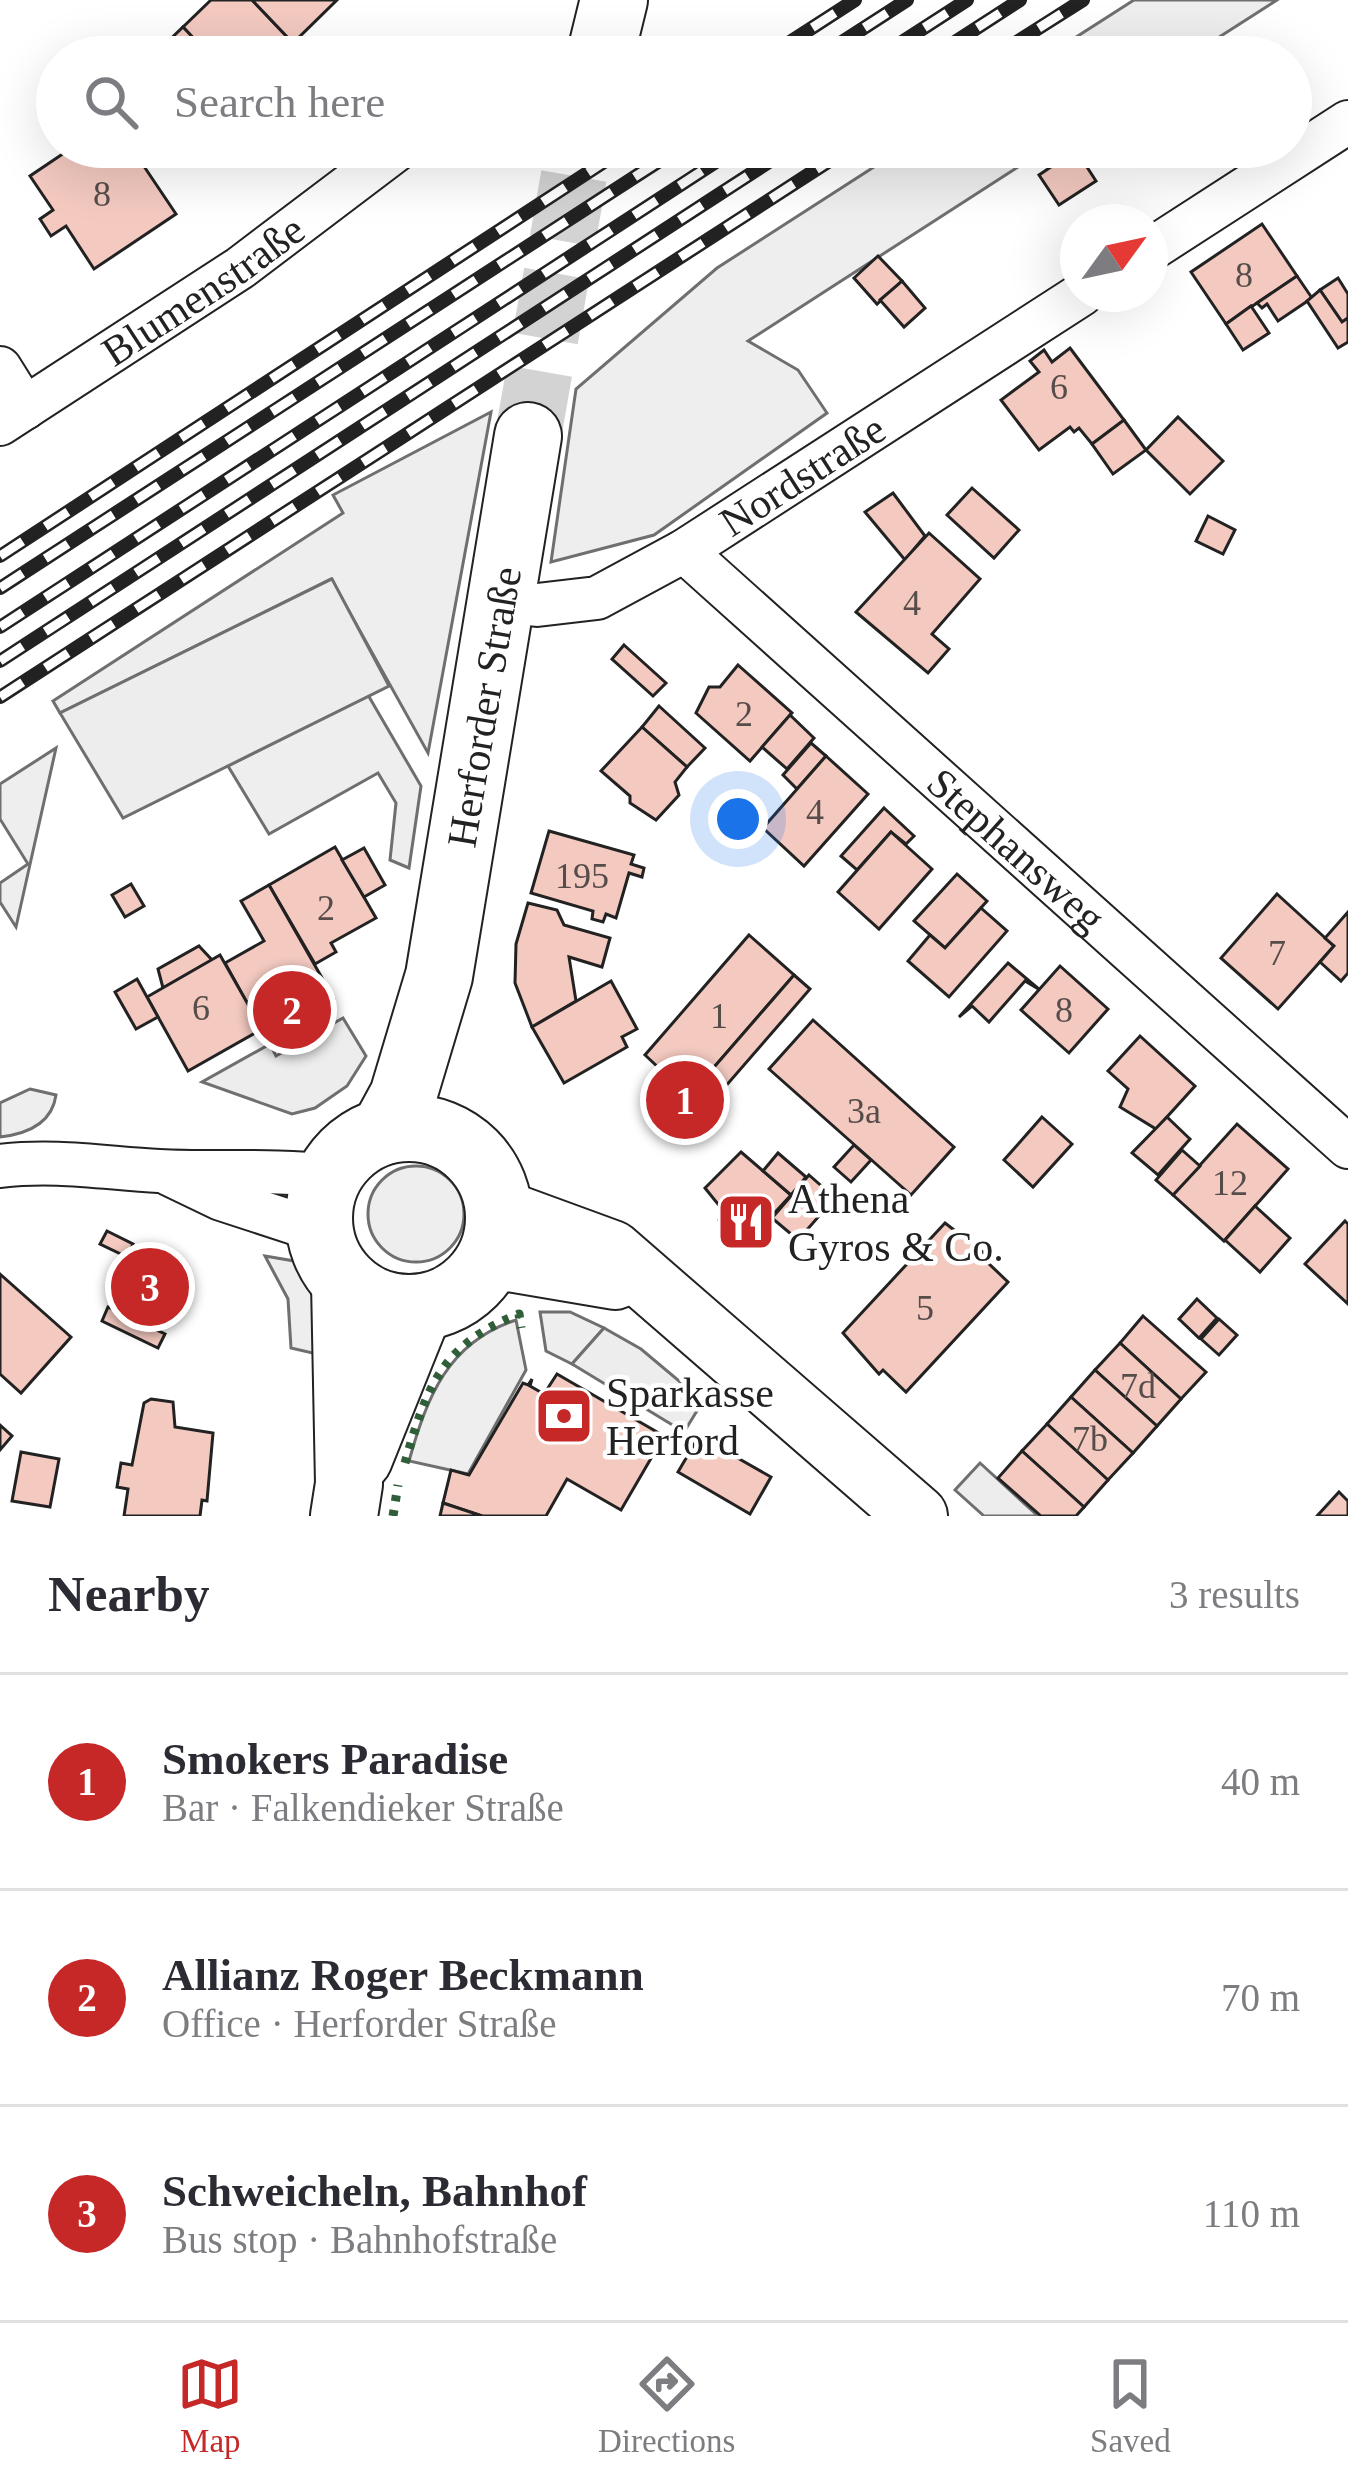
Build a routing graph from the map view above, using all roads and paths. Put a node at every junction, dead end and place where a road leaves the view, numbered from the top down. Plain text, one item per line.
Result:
1 (1348, 122) edge
2 (1312, 145) edge
3 (372, 168) edge
4 (1277, 168) edge
5 (1168, 238) edge
6 (1060, 308) edge
7 (0, 368) edge
8 (13, 416) edge
9 (528, 436) tunnel mouth
10 (684, 551) junction
11 (501, 601) junction
12 (440, 976) junction
13 (384, 1131) junction
14 (449, 1137) junction
15 (1348, 1147) edge
16 (0, 1166) edge
17 (163, 1172) junction
18 (331, 1230) junction
19 (495, 1234) junction
20 (419, 1309) junction
21 (346, 1500) edge
22 (917, 1516) edge

1 - 2 street
3 - 8 street, Blumenstraße
4 - 5 street
6 - 10 street, Nordstraße
7 - 8 street
9 - 11 main road, Herforder Straße
10 - 11 street, Nordstraße
10 - 15 street, Stephansweg
11 - 12 main road, Herforder Straße
12 - 13 main road, Herforder Straße
12 - 14 main road, Herforder Straße
13 - 14 main road
13 - 18 main road
14 - 19 main road
16 - 17 street
17 - 18 street
17 - 18 street
18 - 20 main road
18 - 21 main road
19 - 20 main road
19 - 22 street
20 - 21 main road

